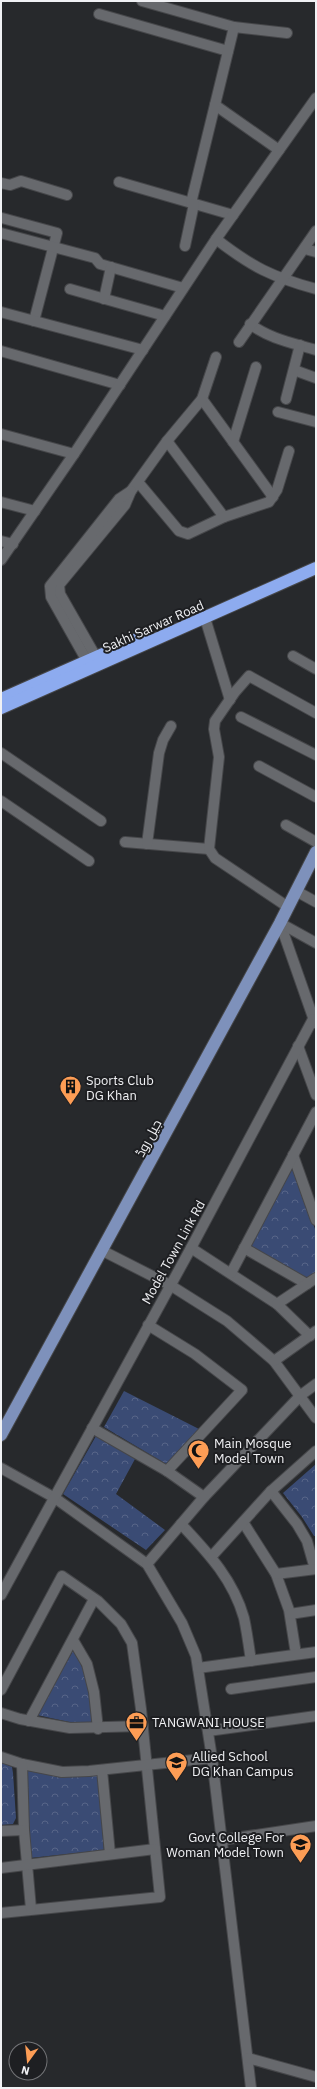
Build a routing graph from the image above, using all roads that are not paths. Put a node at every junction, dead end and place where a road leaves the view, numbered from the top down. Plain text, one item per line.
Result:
1 (142, 1) edge
2 (99, 14) dead end
3 (234, 27) junction
4 (287, 33) dead end
5 (228, 51) junction
6 (316, 98) edge
7 (215, 105) junction
8 (279, 150) junction
9 (1, 182) edge
10 (118, 182) dead end
11 (67, 195) dead end
12 (193, 204) junction
13 (233, 215) junction
14 (2, 218) dead end
15 (316, 231) edge
16 (1, 233) edge
17 (216, 239) junction
18 (53, 246) junction
19 (185, 246) dead end
20 (305, 249) junction
21 (316, 252) edge
22 (111, 267) junction
23 (281, 279) junction
24 (183, 288) junction
25 (316, 289) edge
26 (70, 290) dead end
27 (104, 299) junction
28 (1, 312) edge
29 (165, 316) junction
30 (34, 321) junction
31 (250, 324) junction
32 (239, 342) dead end
33 (300, 345) junction
34 (143, 350) junction
35 (316, 350) edge
36 (1, 351) edge
37 (216, 357) dead end
38 (256, 367) dead end
39 (294, 370) junction
40 (316, 378) edge
41 (120, 385) junction
42 (202, 399) junction
43 (286, 399) dead end
44 (278, 412) dead end
45 (316, 422) edge
46 (1, 434) edge
47 (167, 441) junction
48 (234, 442) junction
49 (289, 451) dead end
50 (74, 454) junction
51 (138, 482) junction
52 (273, 497) junction
53 (1, 502) edge
54 (35, 511) junction
55 (224, 517) junction
56 (1, 541) edge
57 (13, 544) junction
58 (1, 560) edge
59 (316, 560) edge
60 (316, 568) edge
61 (287, 577) junction
62 (205, 618) junction
63 (158, 634) junction
64 (293, 656) dead end
65 (92, 659) junction
66 (316, 669) edge
67 (1, 699) edge
68 (230, 700) junction
69 (1, 708) edge
70 (316, 713) edge
71 (241, 717) dead end
72 (171, 726) dead end
73 (1, 753) edge
74 (316, 755) edge
75 (258, 766) dead end
76 (316, 798) edge
77 (1, 800) edge
78 (102, 821) dead end
79 (286, 825) dead end
80 (125, 842) dead end
81 (316, 842) edge
82 (147, 844) junction
83 (209, 849) junction
84 (315, 856) edge
85 (89, 861) dead end
86 (296, 891) junction
87 (316, 902) edge
88 (288, 907) junction
89 (280, 923) junction
90 (316, 943) edge
91 (314, 1023) edge
92 (298, 1046) junction
93 (316, 1095) edge
94 (316, 1112) edge
95 (293, 1156) junction
96 (316, 1220) edge
97 (191, 1248) junction
98 (244, 1248) junction
99 (103, 1251) junction
100 (232, 1273) junction
101 (316, 1278) edge
102 (307, 1284) junction
103 (170, 1285) junction
104 (277, 1304) junction
105 (148, 1325) junction
106 (313, 1334) edge
107 (274, 1361) junction
108 (316, 1384) edge
109 (301, 1395) junction
110 (316, 1418) edge
111 (92, 1428) junction
112 (1, 1435) edge
113 (316, 1451) edge
114 (1, 1468) edge
115 (167, 1471) junction
116 (272, 1491) junction
117 (204, 1497) junction
118 (55, 1498) junction
119 (243, 1522) junction
120 (181, 1524) junction
121 (311, 1540) edge
122 (212, 1556) junction
123 (147, 1564) junction
124 (316, 1569) edge
125 (276, 1574) junction
126 (1, 1595) edge
127 (94, 1599) junction
128 (316, 1610) edge
129 (290, 1614) junction
130 (73, 1640) junction
131 (316, 1652) edge
132 (296, 1654) junction
133 (251, 1661) junction
134 (198, 1668) junction
135 (316, 1677) edge
136 (231, 1689) dead end
137 (1, 1690) edge
138 (1, 1713) edge
139 (316, 1716) edge
140 (29, 1721) junction
141 (143, 1726) junction
142 (98, 1729) junction
143 (208, 1731) junction
144 (1, 1757) edge
145 (212, 1758) junction
146 (22, 1764) junction
147 (146, 1766) junction
148 (102, 1770) junction
149 (316, 1826) edge
150 (24, 1830) junction
151 (1, 1831) edge
152 (222, 1840) junction
153 (155, 1849) junction
154 (110, 1854) junction
155 (28, 1865) junction
156 (1, 1868) edge
157 (32, 1909) junction
158 (1, 1913) edge
159 (248, 2058) junction
160 (316, 2078) edge
161 (251, 2088) edge

1 - 3 street
2 - 5 street
3 - 4 street
3 - 5 street
5 - 7 street
6 - 8 street
7 - 8 street
7 - 12 street
8 - 13 street
9 - 11 street
10 - 12 street
12 - 13 street
12 - 19 street
13 - 17 street
14 - 18 street
15 - 20 street
16 - 18 street
17 - 23 street
17 - 24 street
18 - 22 street
18 - 30 street
20 - 21 street
20 - 23 street
22 - 24 street
22 - 27 street
23 - 25 street
23 - 31 street
24 - 29 street
26 - 27 street
27 - 29 street
28 - 30 street
29 - 34 street
30 - 34 street
31 - 32 street
31 - 33 street
33 - 35 street
33 - 39 street
34 - 41 street
36 - 41 street
37 - 42 street
38 - 48 street
39 - 40 street
39 - 43 street
41 - 50 street
42 - 47 street
42 - 48 street
44 - 45 street
46 - 50 street
47 - 51 street
47 - 55 street
48 - 52 street
49 - 52 street
50 - 54 street
51 - 55 street
51 - 65 street
52 - 55 street
53 - 54 street
54 - 57 street
56 - 57 street
57 - 58 street
59 - 61 highway
60 - 61 highway, Sakhi Sarwar Road
61 - 62 highway, Sakhi Sarwar Road
61 - 63 highway
62 - 63 highway, Sakhi Sarwar Road
62 - 68 street
63 - 65 highway
63 - 69 highway, Sakhi Sarwar Road
64 - 66 street
65 - 67 highway
68 - 70 street
68 - 83 street
71 - 74 street
72 - 82 street
73 - 78 street
75 - 76 street
77 - 85 street
79 - 81 street
80 - 82 street
82 - 83 street
83 - 88 street
84 - 86 main road, جیل روڈ
86 - 87 street
86 - 88 main road, جیل روڈ
88 - 89 main road, جیل روڈ
89 - 90 street
89 - 91 street
89 - 99 main road, جیل روڈ
91 - 92 street, Model Town Link Rd
92 - 93 street
92 - 97 street, Model Town Link Rd
94 - 95 street
95 - 96 street
95 - 98 street
97 - 100 street
97 - 103 street, Model Town Link Rd
98 - 100 street
98 - 102 street
99 - 103 street
99 - 112 main road, جیل روڈ
100 - 104 street
101 - 102 street
102 - 104 street
103 - 105 street, Model Town Link Rd
103 - 107 street
104 - 106 street
105 - 111 street, Model Town Link Rd
105 - 115 street
106 - 107 street
107 - 109 street
108 - 109 street
109 - 110 street
109 - 117 street
111 - 115 street
111 - 118 street, Model Town Link Rd
113 - 116 street
114 - 118 street
115 - 117 street
116 - 119 street
116 - 121 street
117 - 120 street
118 - 123 street
118 - 126 street, Model Town Link Rd
119 - 122 street
119 - 125 street
120 - 122 street
120 - 123 street
121 - 124 street
122 - 133 street
123 - 134 street
124 - 125 street
125 - 129 street
127 - 130 street
127 - 137 street
127 - 141 street
128 - 129 street
129 - 132 street
130 - 140 street
130 - 142 street
131 - 132 street
132 - 133 street
133 - 134 street
134 - 143 street
135 - 136 street
138 - 140 street
139 - 143 street
140 - 142 street
141 - 142 street
141 - 147 street
143 - 145 street
144 - 146 street
145 - 147 street
145 - 152 street
146 - 148 street
146 - 150 street
147 - 148 street
147 - 153 street
148 - 154 street
149 - 152 street
150 - 151 street
150 - 155 street
152 - 159 street
153 - 154 street
153 - 157 street
154 - 155 street
155 - 156 street
155 - 157 street
157 - 158 street
159 - 160 street
159 - 161 street

